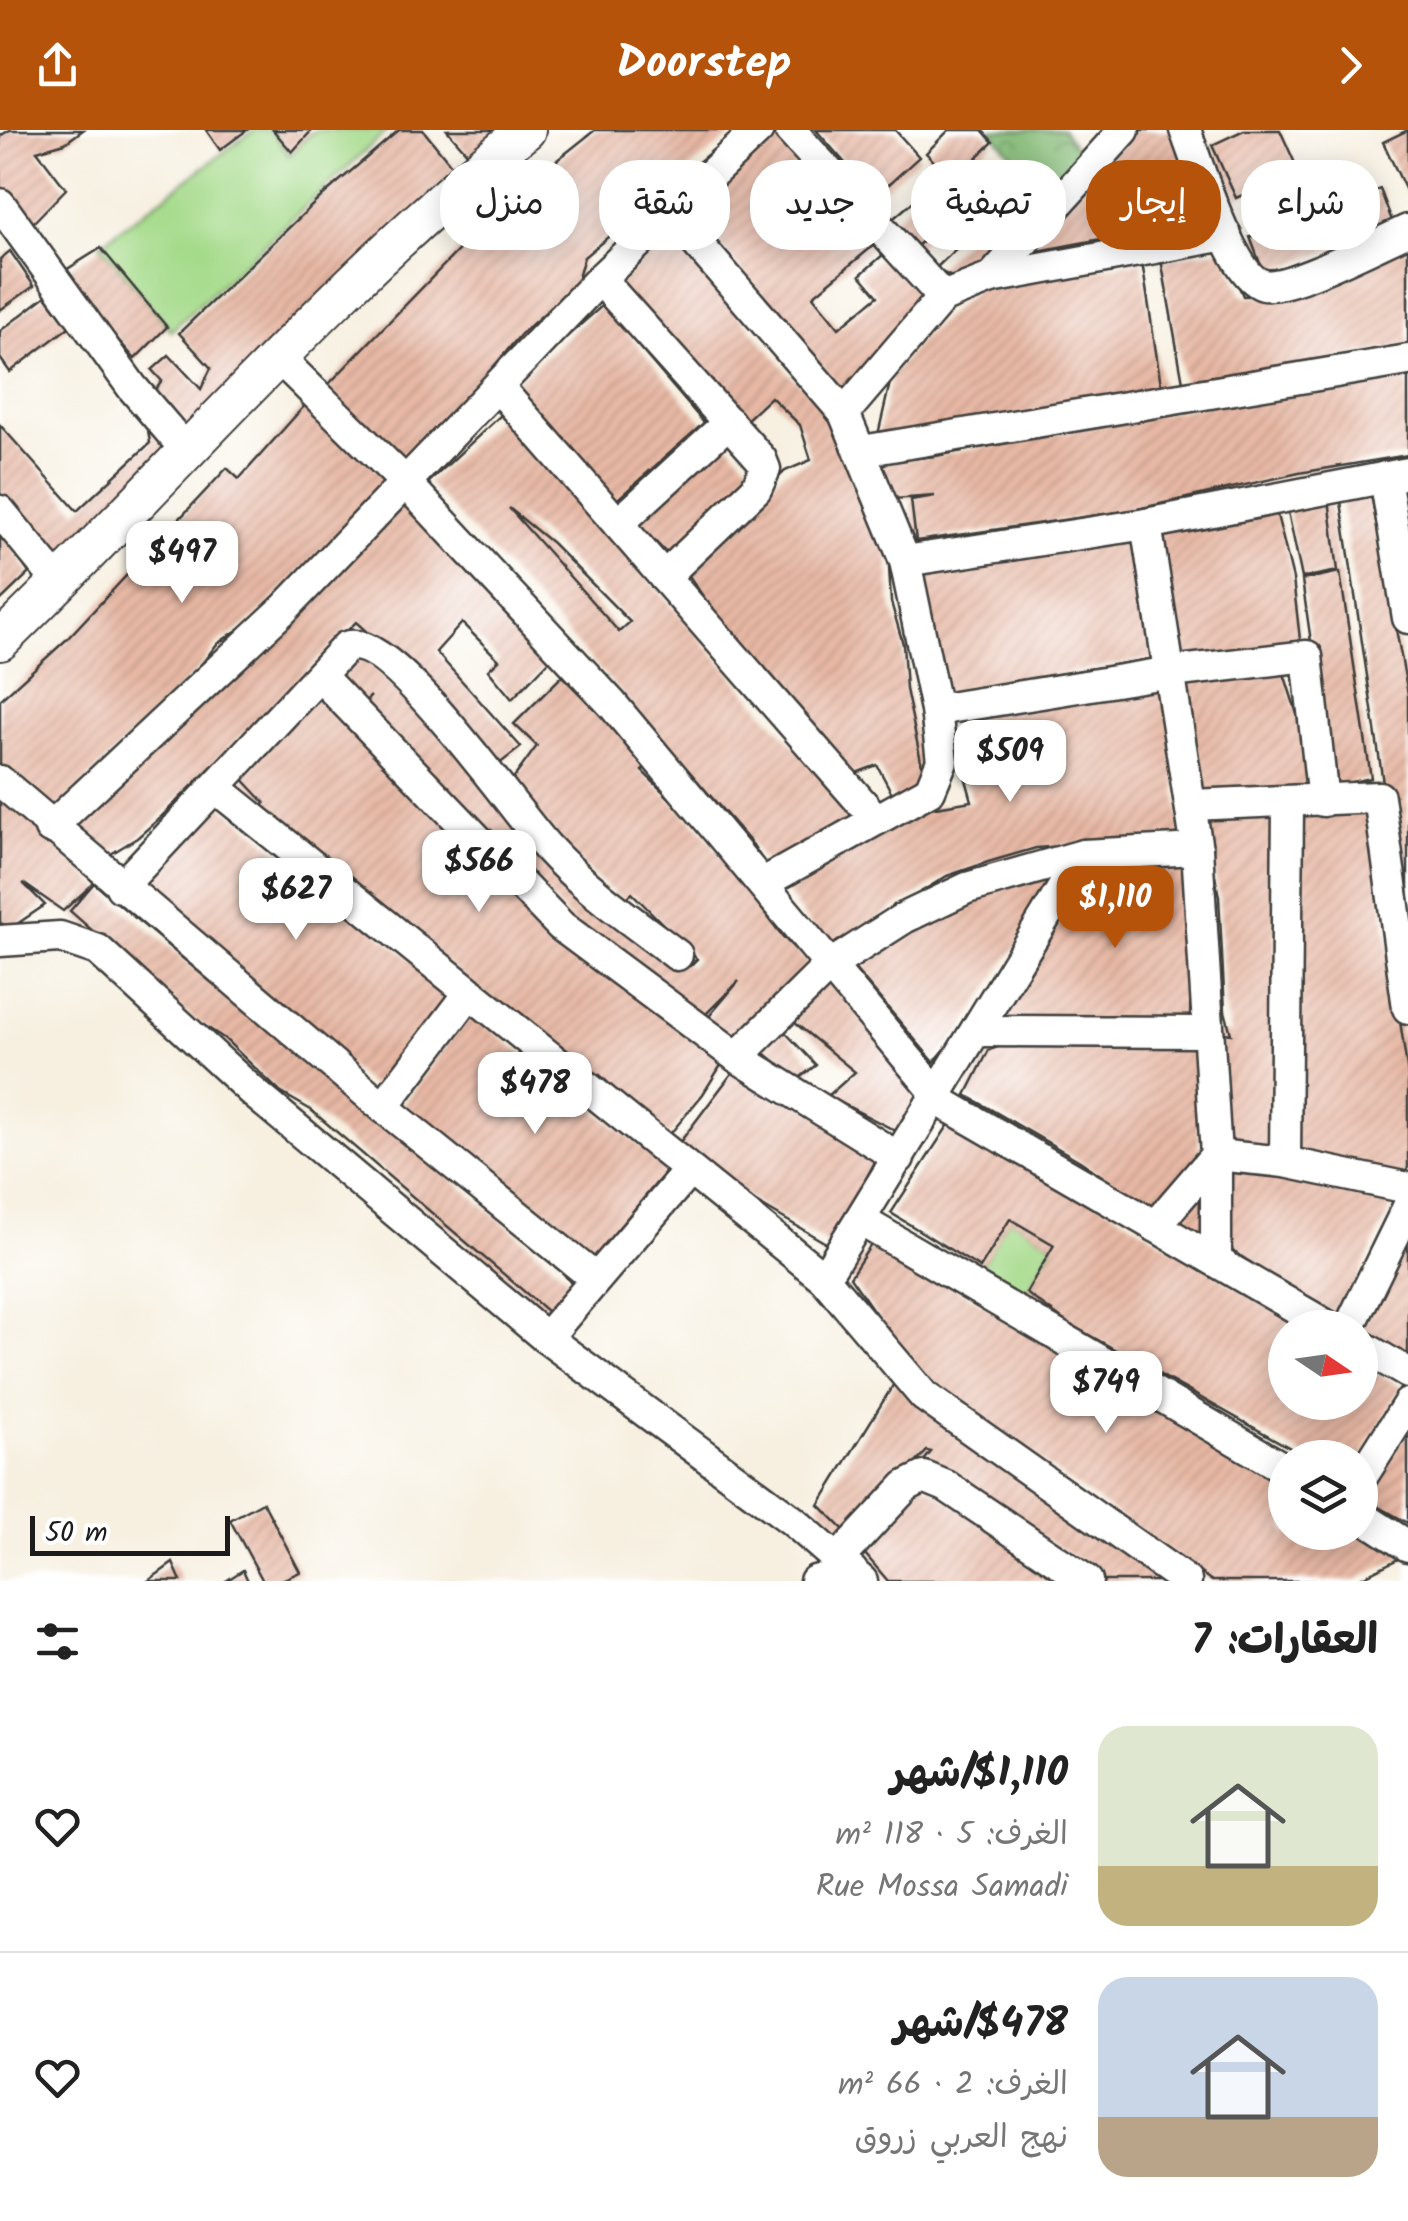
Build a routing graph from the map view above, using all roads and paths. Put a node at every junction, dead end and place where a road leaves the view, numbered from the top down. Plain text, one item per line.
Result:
1 (526, 130) edge
2 (758, 130) edge
3 (790, 130) edge
4 (1124, 130) edge
5 (1185, 130) edge
6 (726, 160) edge
7 (0, 204) edge
8 (1408, 230) edge
9 (1226, 236) junction
10 (630, 250) edge
11 (703, 250) edge
12 (991, 278) junction
13 (600, 279) junction
14 (943, 297) junction
15 (277, 356) junction
16 (1408, 360) edge
17 (499, 388) junction
18 (844, 413) junction
19 (728, 422) junction
20 (186, 450) junction
21 (862, 451) junction
22 (1396, 475) edge
23 (408, 484) junction
24 (0, 511) edge
25 (618, 524) junction
26 (1146, 524) junction
27 (905, 561) junction
28 (664, 576) junction
29 (60, 584) junction
30 (1408, 618) edge
31 (0, 641) edge
32 (1170, 672) junction
33 (320, 676) junction
34 (936, 710) junction
35 (0, 781) edge
36 (216, 788) junction
37 (1324, 801) junction
38 (1288, 802) junction
39 (1191, 805) junction
40 (875, 818) junction
41 (50, 828) junction
42 (1197, 849) junction
43 (1084, 855) junction
44 (763, 883) junction
45 (121, 887) junction
46 (0, 941) edge
47 (677, 955) dead end
48 (829, 966) junction
49 (468, 995) junction
50 (1408, 1008) edge
51 (977, 1032) junction
52 (1207, 1032) junction
53 (737, 1056) junction
54 (937, 1097) junction
55 (383, 1107) junction
56 (1216, 1155) junction
57 (899, 1158) junction
58 (1285, 1162) junction
59 (688, 1172) junction
60 (1408, 1188) edge
61 (1408, 1207) edge
62 (860, 1220) junction
63 (1155, 1226) junction
64 (1216, 1261) junction
65 (824, 1278) junction
66 (596, 1279) junction
67 (1299, 1310) edge
68 (1358, 1310) edge
69 (546, 1338) junction
70 (1378, 1354) edge
71 (1408, 1372) edge
72 (1408, 1404) edge
73 (1378, 1452) edge
74 (1268, 1459) edge
75 (1378, 1527) edge
76 (1408, 1546) edge
77 (851, 1570) edge
78 (814, 1581) edge
79 (1086, 1581) edge
80 (1186, 1581) edge

1 - 15 street
2 - 6 street
3 - 14 street
4 - 12 street
5 - 9 street
7 - 20 street
8 - 9 street
9 - 12 street
10 - 13 street
11 - 18 street
12 - 14 street
13 - 17 street
13 - 19 street
14 - 18 street
15 - 20 street
15 - 23 street
16 - 21 street
17 - 23 street
17 - 25 street
18 - 21 street
19 - 25 street
19 - 28 street
20 - 29 street
21 - 27 street
22 - 26 street
22 - 30 street
23 - 41 street
23 - 44 street
24 - 29 street
25 - 28 street
26 - 27 street
26 - 32 street
27 - 34 street
28 - 40 street
29 - 31 street
32 - 34 street
32 - 37 street
32 - 39 street
33 - 36 street
33 - 47 street
33 - 53 street
34 - 40 street
35 - 41 street
36 - 45 street
36 - 49 street
37 - 38 street
37 - 50 street
38 - 39 street
38 - 58 street
39 - 42 street
40 - 44 street
41 - 45 street
42 - 43 street
42 - 52 street
43 - 48 street
43 - 51 street
44 - 48 street
45 - 55 street
46 - 69 street
48 - 53 street
48 - 54 street
49 - 55 street
49 - 59 street
51 - 52 street
51 - 54 street
52 - 56 street
53 - 57 street
54 - 57 street
54 - 63 street
55 - 66 street
56 - 58 street
56 - 63 street
56 - 64 street
57 - 62 street
58 - 60 street
59 - 65 street
59 - 66 street
61 - 68 street
62 - 65 street
62 - 74 street
63 - 64 street
64 - 67 street
65 - 80 street
66 - 69 street
69 - 77 street
70 - 71 street
72 - 73 street
75 - 76 street
77 - 78 street
77 - 79 street

